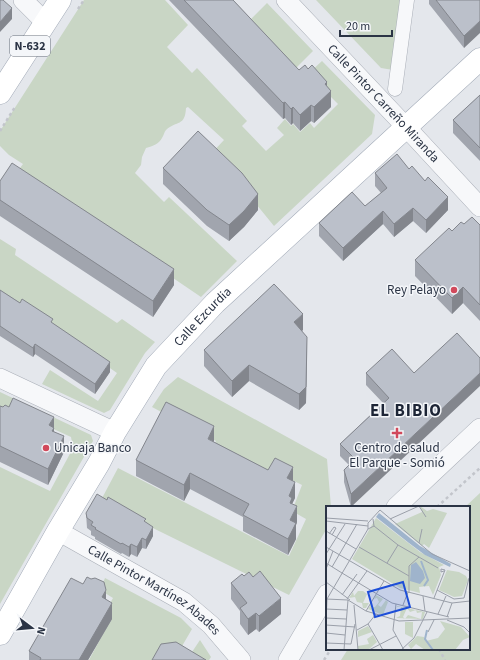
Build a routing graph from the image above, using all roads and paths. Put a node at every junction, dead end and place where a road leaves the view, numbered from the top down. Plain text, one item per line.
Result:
1 (23, 0) edge
2 (60, 0) edge
3 (286, 0) edge
4 (407, 0) edge
5 (45, 22) junction
6 (480, 59) edge
7 (395, 89) dead end
8 (0, 92) edge
9 (406, 127) junction
10 (480, 208) edge
11 (0, 378) edge
12 (480, 428) edge
13 (115, 432) junction
14 (480, 468) edge
15 (397, 506) edge
16 (438, 506) edge
17 (58, 531) junction
18 (326, 596) edge
19 (0, 634) edge
20 (330, 650) edge
21 (440, 650) edge
22 (241, 660) edge
23 (288, 660) edge
24 (324, 660) edge
25 (445, 660) edge

1 - 5 street
2 - 5 main road, N-632
3 - 9 street, Calle Pintor Carreño Miranda
4 - 7 street
5 - 8 main road, N-632
6 - 9 main road, Calle Ezcurdia
9 - 10 street, Calle Pintor Carreño Miranda
9 - 13 main road, Calle Ezcurdia
11 - 13 street
12 - 15 street
13 - 17 main road, Calle Ezcurdia
14 - 16 path
17 - 19 main road, Calle Ezcurdia
17 - 22 street, Calle Pintor Martínez Abades
18 - 23 street
20 - 24 path
21 - 25 path

